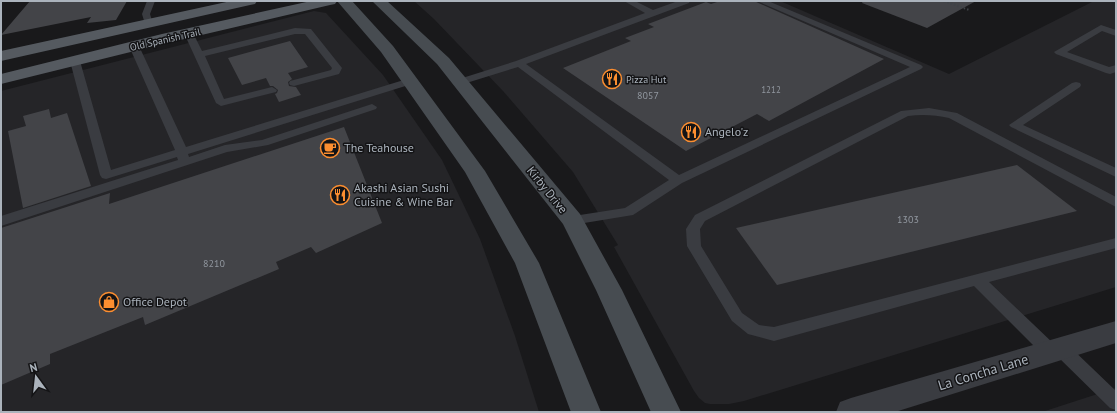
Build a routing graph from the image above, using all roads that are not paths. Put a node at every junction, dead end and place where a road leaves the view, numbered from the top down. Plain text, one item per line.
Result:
1 (151, 1) edge
2 (250, 1) edge
3 (330, 1) edge
4 (344, 1) edge
5 (379, 1) edge
6 (628, 1) edge
7 (686, 1) edge
8 (761, 1) edge
9 (652, 13) junction
10 (149, 24) junction
11 (189, 33) junction
12 (1116, 33) edge
13 (134, 46) junction
14 (33, 49) junction
15 (1, 53) edge
16 (199, 55) junction
17 (1, 56) edge
18 (75, 61) junction
19 (519, 64) junction
20 (1114, 71) edge
21 (1, 79) edge
22 (411, 81) junction
23 (460, 82) junction
24 (294, 83) dead end
25 (1076, 85) dead end
26 (272, 90) dead end
27 (372, 107) dead end
28 (183, 157) junction
29 (1116, 173) edge
30 (678, 180) junction
31 (1116, 203) edge
32 (572, 220) junction
33 (1, 221) edge
34 (1116, 243) edge
35 (977, 280) junction
36 (1116, 332) edge
37 (1056, 350) junction
38 (1116, 402) edge
39 (586, 412) edge
40 (666, 412) edge
41 (851, 412) edge

1 - 10 lane
2 - 10 main road, Old Spanish Trail
3 - 11 main road, Old Spanish Trail
4 - 22 main road
5 - 23 main road, Kirby Drive
6 - 9 lane
7 - 9 lane
8 - 30 lane
9 - 19 lane
10 - 14 main road, Old Spanish Trail
11 - 13 main road, Old Spanish Trail
11 - 16 lane
12 - 20 lane
13 - 18 main road, Old Spanish Trail
13 - 28 lane
14 - 15 main road
14 - 17 main road, Old Spanish Trail
16 - 24 lane
16 - 26 lane
18 - 21 main road, Old Spanish Trail
18 - 28 lane
19 - 23 lane
19 - 30 lane
22 - 28 lane
22 - 39 main road
23 - 32 main road, Kirby Drive
25 - 29 lane
27 - 28 lane
28 - 33 lane
30 - 32 lane
31 - 35 lane
32 - 40 main road, Kirby Drive
34 - 35 lane
35 - 37 lane
36 - 37 street, La Concha Lane
37 - 38 lane
37 - 41 street, La Concha Lane

